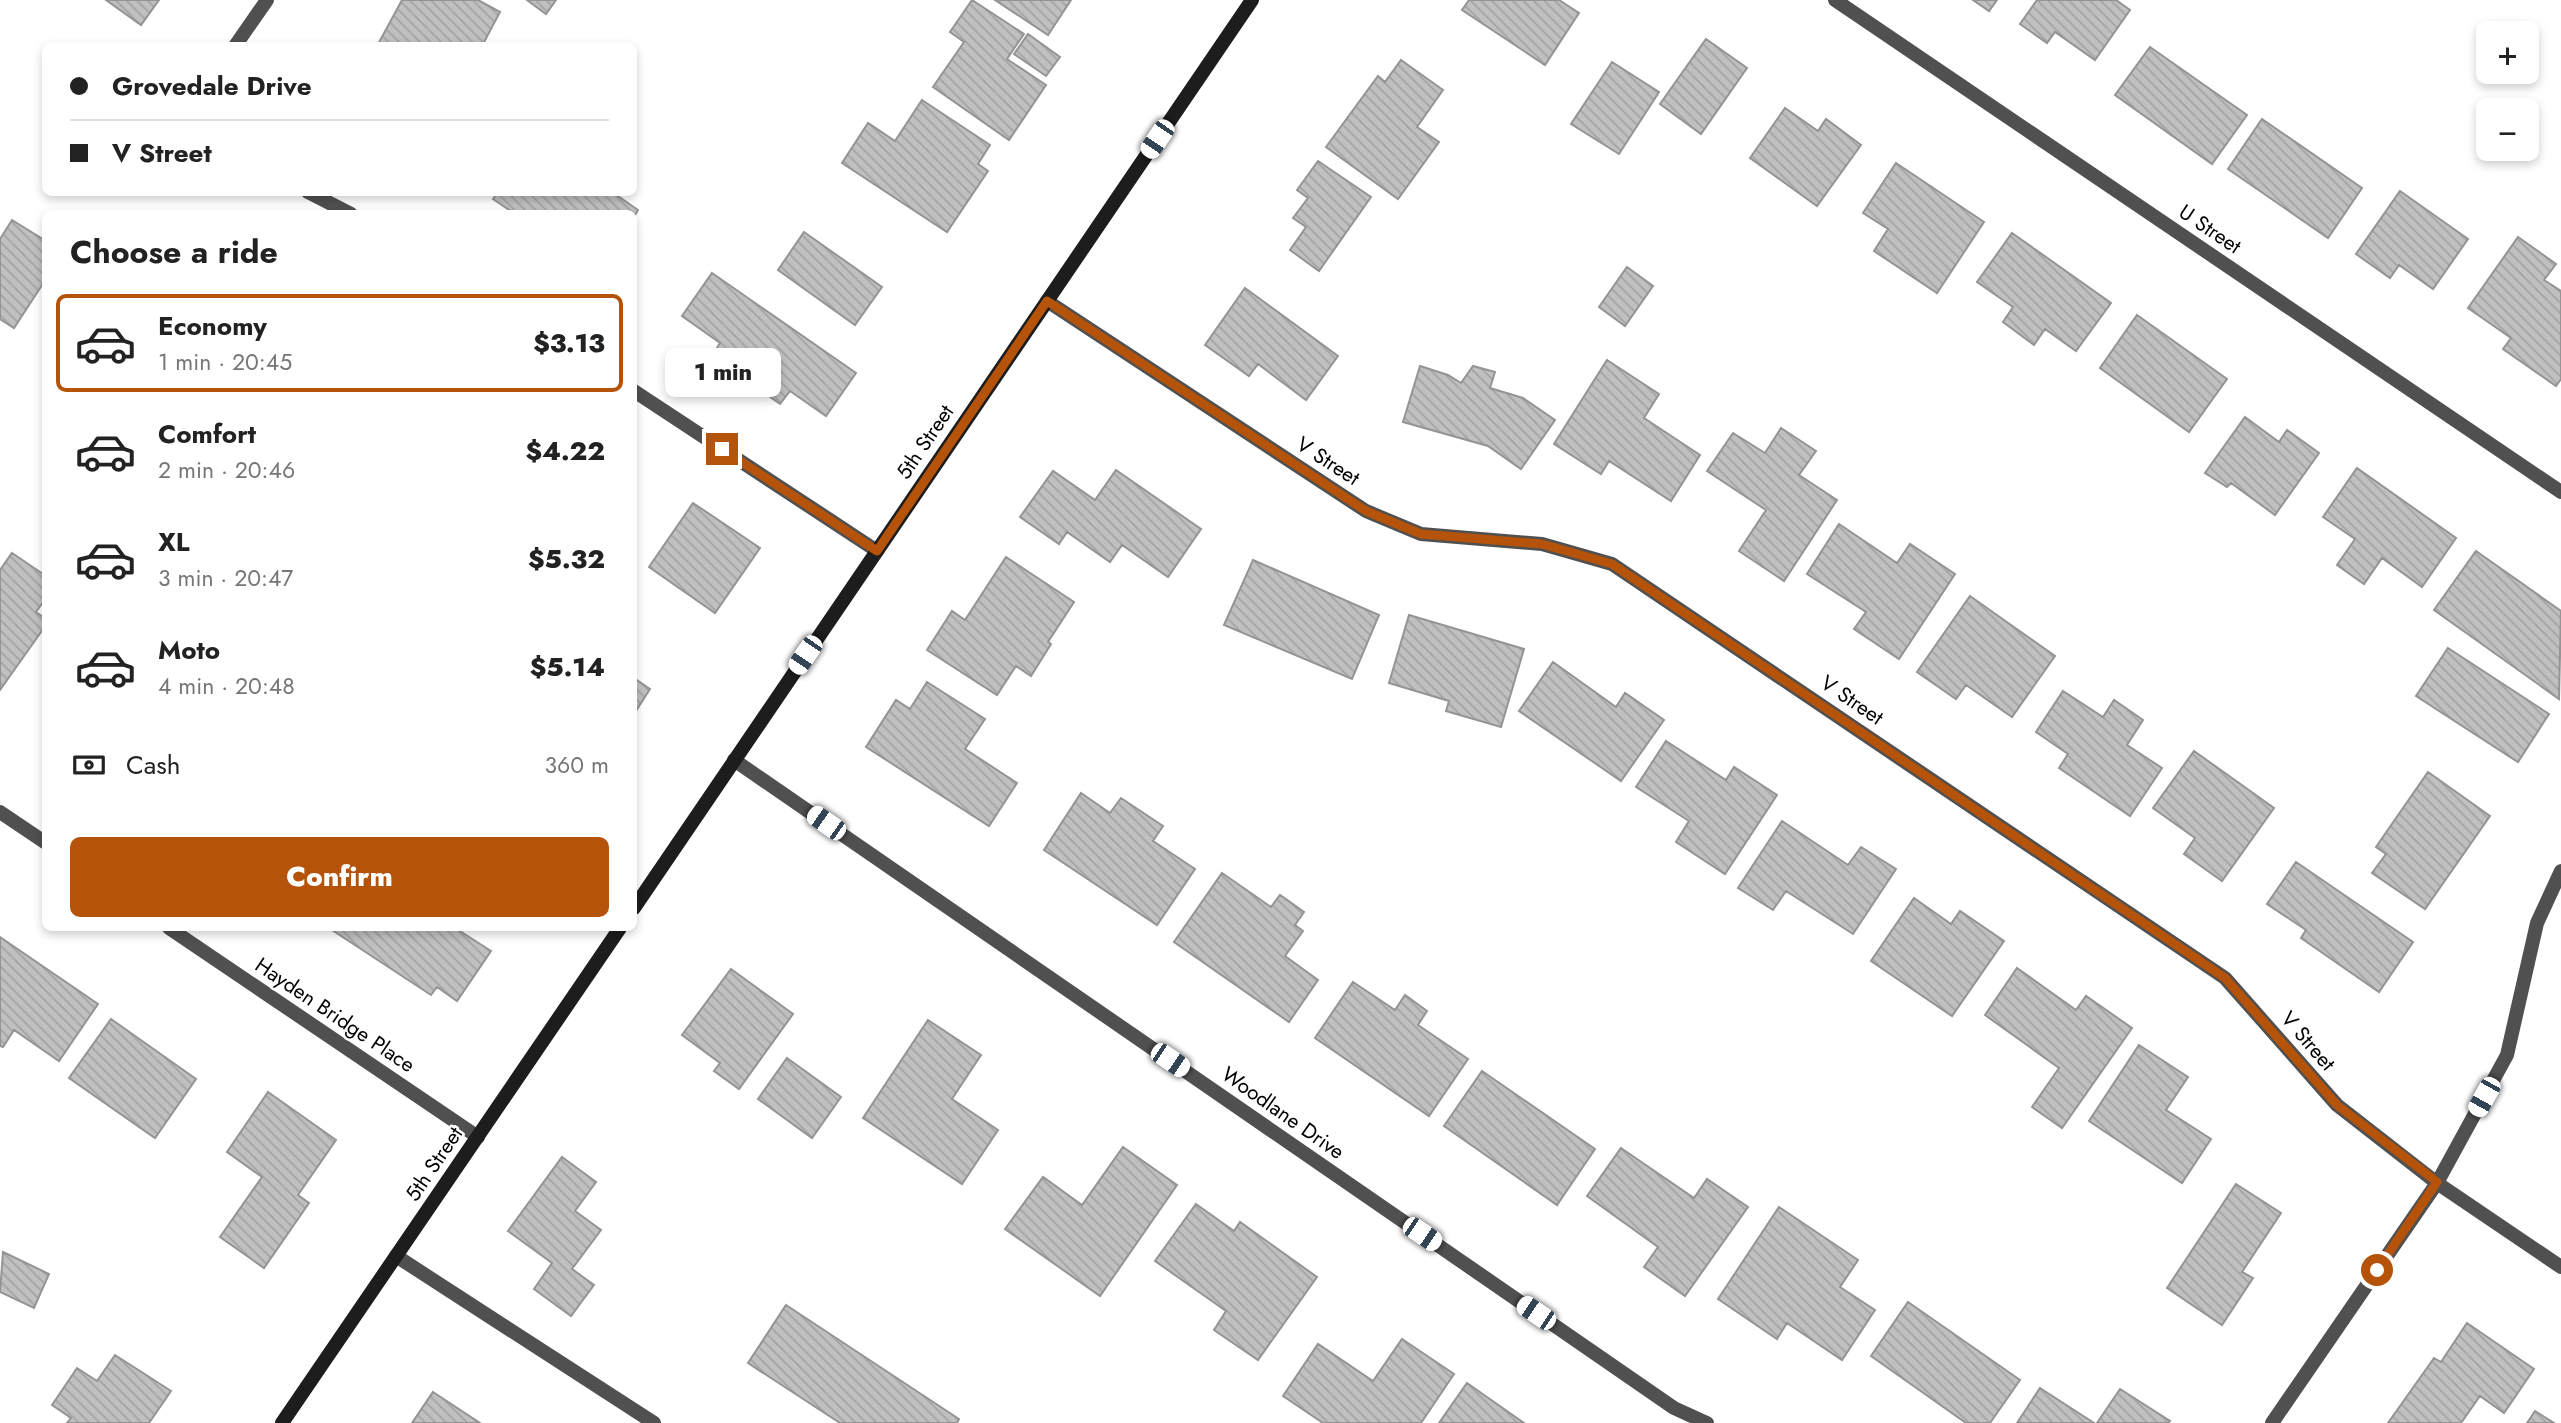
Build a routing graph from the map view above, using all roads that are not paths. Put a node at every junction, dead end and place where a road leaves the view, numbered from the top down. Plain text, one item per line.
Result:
1 (267, 0) edge
2 (1252, 0) edge
3 (1835, 0) edge
4 (238, 42) edge
5 (316, 196) edge
6 (343, 210) edge
7 (1047, 301) junction
8 (637, 393) edge
9 (2561, 492) edge
10 (877, 551) junction
11 (734, 760) junction
12 (0, 812) edge
13 (42, 840) edge
14 (2561, 871) edge
15 (637, 904) edge
16 (173, 931) edge
17 (618, 931) edge
18 (478, 1137) junction
19 (2437, 1182) junction
20 (397, 1256) junction
21 (2561, 1267) edge
22 (282, 1423) edge
23 (654, 1423) edge
24 (1707, 1423) edge
25 (2272, 1423) edge

1 - 4 street
2 - 7 main road, 5th Street
3 - 9 street, U Street
5 - 6 street
7 - 10 main road, 5th Street
7 - 19 street, V Street
8 - 10 street
10 - 11 main road, 5th Street
11 - 15 main road, 5th Street
11 - 24 street, Woodlane Drive
12 - 13 street
14 - 19 street
16 - 18 street, Hayden Bridge Place
17 - 18 main road, 5th Street
18 - 20 main road, 5th Street
19 - 21 street, V Street
19 - 25 street
20 - 22 main road, 5th Street
20 - 23 street

